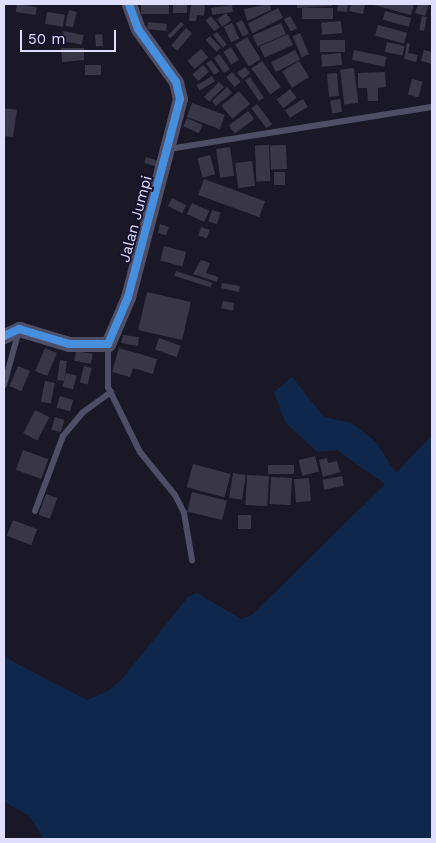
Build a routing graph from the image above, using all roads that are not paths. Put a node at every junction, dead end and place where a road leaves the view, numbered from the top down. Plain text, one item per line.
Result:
1 (129, 4) edge
2 (432, 107) edge
3 (169, 149) junction
4 (19, 329) junction
5 (4, 336) edge
6 (108, 344) junction
7 (4, 385) edge
8 (111, 392) junction
9 (35, 511) dead end
10 (192, 560) dead end

1 - 3 street, Jalan Jumpi
2 - 3 lane
3 - 6 street, Jalan Jumpi
4 - 5 street
4 - 6 street
4 - 7 lane
6 - 8 lane
8 - 9 lane
8 - 10 lane

